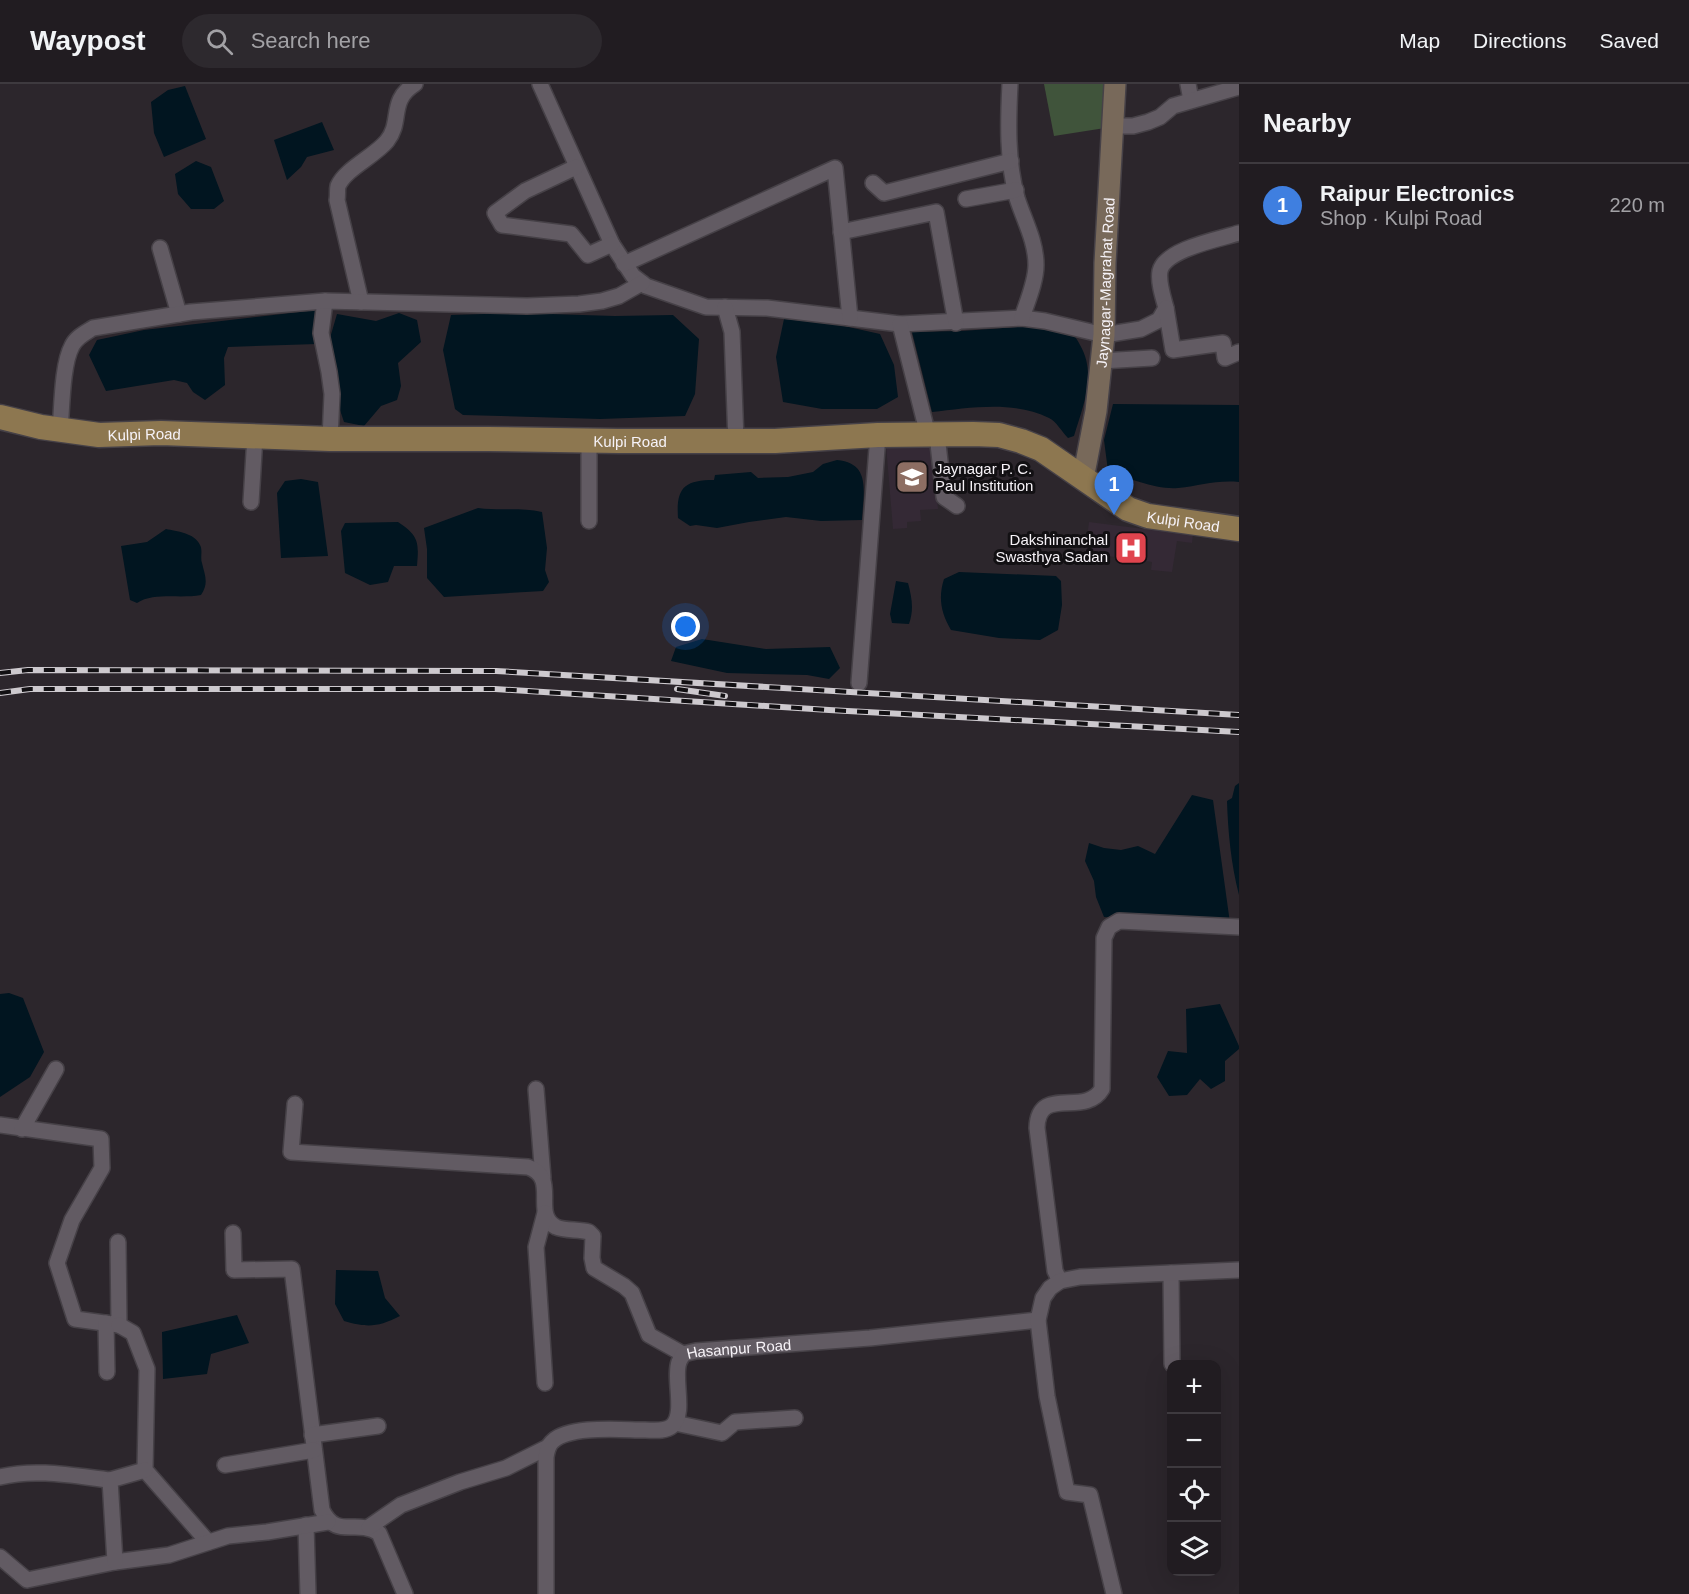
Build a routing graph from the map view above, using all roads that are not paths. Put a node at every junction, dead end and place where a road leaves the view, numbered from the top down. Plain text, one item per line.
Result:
1 (415, 84) edge
2 (540, 84) edge
3 (1010, 84) edge
4 (1115, 84) edge
5 (1188, 84) edge
6 (1239, 87) edge
7 (1191, 100) junction
8 (1113, 126) junction
9 (1011, 161) junction
10 (576, 167) junction
11 (873, 183) dead end
12 (1016, 190) junction
13 (966, 199) dead end
14 (841, 232) junction
15 (1239, 233) edge
16 (612, 244) junction
17 (160, 248) dead end
18 (624, 264) junction
19 (642, 283) junction
20 (325, 302) junction
21 (361, 302) junction
22 (725, 307) junction
23 (1166, 308) junction
24 (179, 314) junction
25 (850, 318) junction
26 (1022, 318) junction
27 (957, 322) junction
28 (900, 324) junction
29 (1104, 335) junction
30 (1239, 352) edge
31 (1152, 358) dead end
32 (1101, 361) junction
33 (0, 417) edge
34 (60, 430) junction
35 (878, 435) junction
36 (933, 435) junction
37 (255, 436) junction
38 (330, 440) junction
39 (589, 440) junction
40 (735, 441) junction
41 (1083, 479) junction
42 (251, 502) dead end
43 (957, 506) dead end
44 (589, 521) dead end
45 (1239, 529) edge
46 (859, 683) dead end
47 (1239, 927) edge
48 (56, 1069) dead end
49 (536, 1089) dead end
50 (295, 1104) dead end
51 (0, 1125) edge
52 (22, 1129) junction
53 (543, 1178) junction
54 (545, 1213) junction
55 (233, 1233) dead end
56 (118, 1242) dead end
57 (1239, 1270) edge
58 (1171, 1273) junction
59 (1060, 1281) junction
60 (1038, 1320) junction
61 (112, 1324) junction
62 (683, 1354) junction
63 (1172, 1360) edge
64 (107, 1372) dead end
65 (545, 1383) dead end
66 (795, 1418) dead end
67 (675, 1424) junction
68 (378, 1426) dead end
69 (313, 1443) junction
70 (548, 1447) junction
71 (225, 1465) dead end
72 (145, 1470) junction
73 (0, 1477) edge
74 (110, 1480) junction
75 (328, 1522) junction
76 (306, 1526) junction
77 (369, 1527) junction
78 (208, 1542) junction
79 (0, 1557) edge
80 (115, 1562) junction
81 (308, 1594) edge
82 (405, 1594) edge
83 (546, 1594) edge
84 (1114, 1594) edge

1 - 21 street
2 - 10 street
3 - 9 street
4 - 8 main road, Jaynagar-Magrahat Road
5 - 7 street
6 - 7 street
7 - 8 street
8 - 29 main road, Jaynagar-Magrahat Road
9 - 11 street
9 - 12 street
10 - 16 street
10 - 16 street
12 - 13 street
12 - 26 street
14 - 18 street
14 - 25 street
14 - 27 street
15 - 23 street
16 - 18 street
17 - 24 street
18 - 19 street
19 - 21 street
19 - 22 street
20 - 21 street
20 - 24 street
20 - 38 street
22 - 25 street
22 - 40 street
23 - 29 street
23 - 30 street
24 - 34 street
25 - 28 street
26 - 27 street
26 - 29 street
27 - 28 street
28 - 36 street
29 - 32 main road, Jaynagar-Magrahat Road
31 - 32 street
32 - 41 main road, Jaynagar-Magrahat Road
33 - 34 main road, Kulpi Road
34 - 37 main road, Kulpi Road
35 - 36 main road, Kulpi Road
35 - 40 main road, Kulpi Road
35 - 46 street
36 - 41 main road, Kulpi Road
36 - 43 street
37 - 38 main road, Kulpi Road
37 - 42 street
38 - 39 main road, Kulpi Road
39 - 40 main road, Kulpi Road
39 - 44 street
41 - 45 main road, Kulpi Road
47 - 59 street
48 - 52 street
49 - 53 street
50 - 53 street
51 - 52 street
52 - 61 street
53 - 54 street
54 - 62 street
54 - 65 street
55 - 69 street
56 - 61 street
57 - 58 street
58 - 59 street
58 - 63 street
59 - 60 street
60 - 62 street, Hasanpur Road
60 - 84 street
61 - 64 street
61 - 72 street
62 - 67 street, Hasanpur Road
66 - 67 street
67 - 70 street
68 - 69 street
69 - 71 street
69 - 75 street
70 - 77 street
70 - 83 street
72 - 74 street
72 - 78 street
73 - 74 street
74 - 80 street
75 - 76 street
75 - 77 street
76 - 78 street
76 - 81 street
77 - 82 street
78 - 80 street
79 - 80 street

